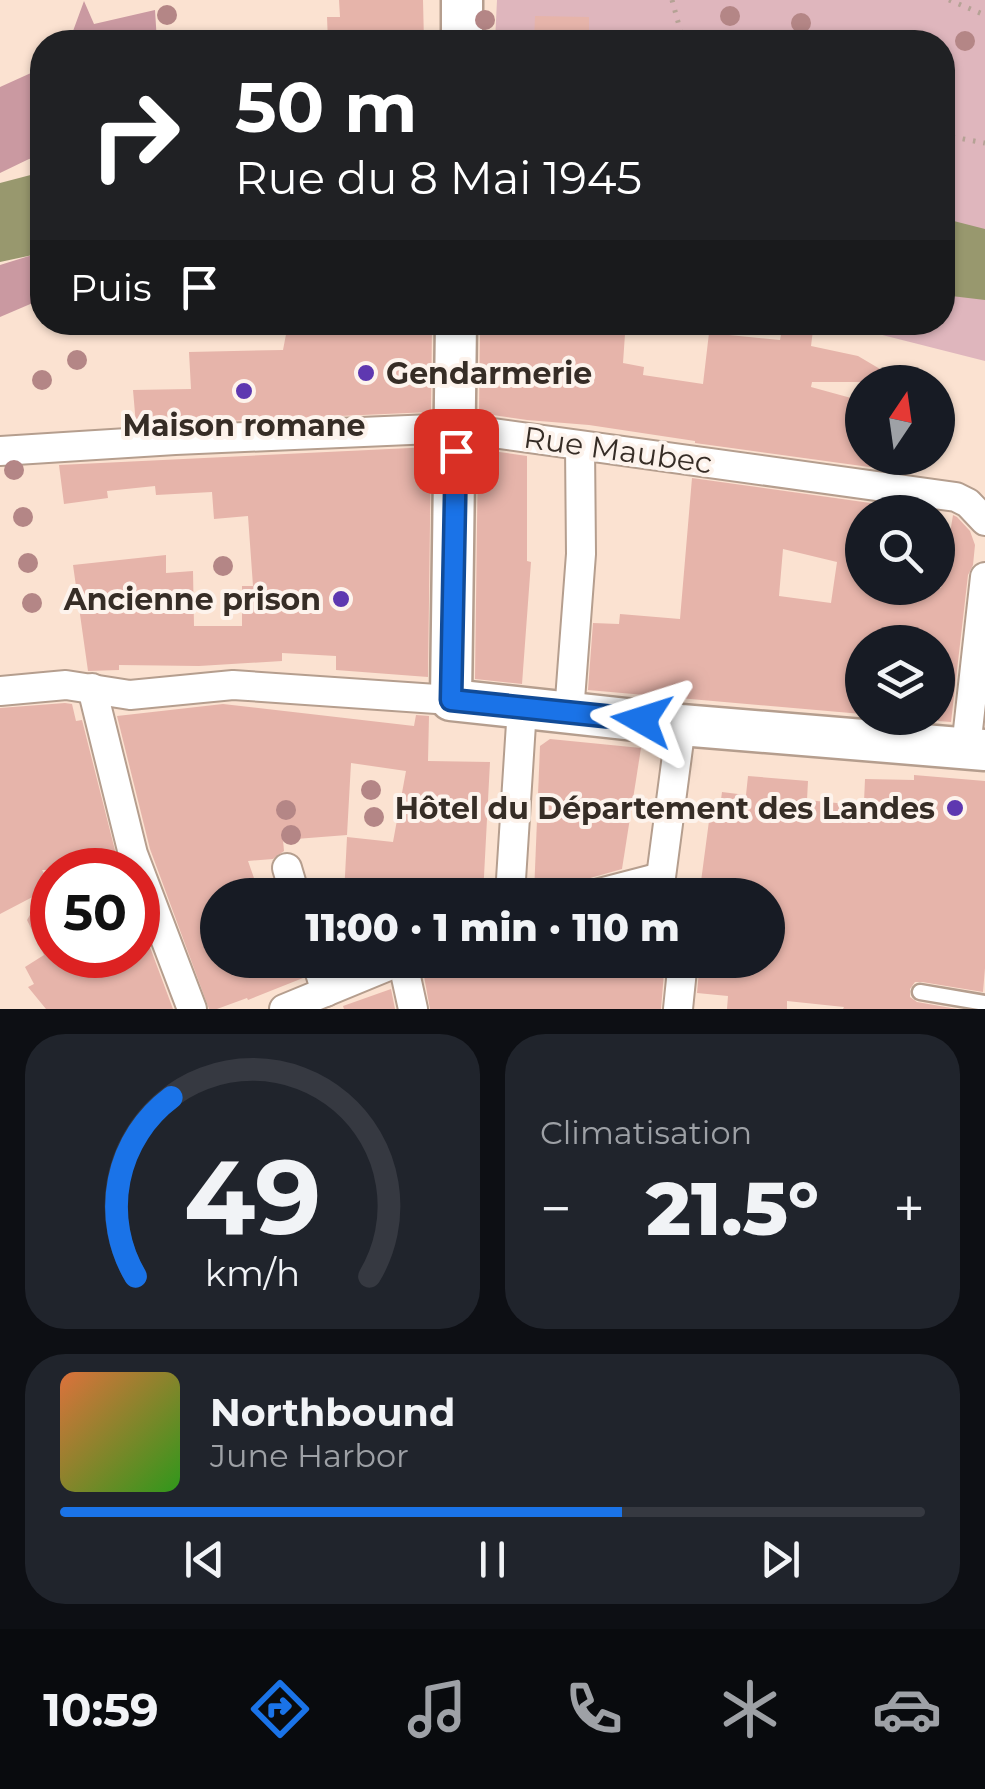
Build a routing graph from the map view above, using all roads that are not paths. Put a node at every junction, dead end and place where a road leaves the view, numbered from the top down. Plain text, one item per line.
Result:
1 (462, 0) edge
2 (462, 30) edge
3 (456, 335) edge
4 (456, 428) junction
5 (580, 446) junction
6 (0, 450) edge
7 (985, 522) edge
8 (985, 577) edge
9 (92, 688) junction
10 (0, 691) edge
11 (451, 700) junction
12 (522, 708) junction
13 (568, 713) junction
14 (681, 724) junction
15 (975, 749) edge
16 (511, 878) edge
17 (668, 878) edge
18 (322, 978) edge
19 (372, 978) edge
20 (406, 978) edge
21 (681, 978) edge
22 (326, 992) junction
23 (920, 992) dead end
24 (985, 1003) edge
25 (192, 1009) edge
26 (284, 1009) edge
27 (412, 1009) edge
28 (678, 1009) edge

1 - 2 main road
3 - 4 main road
4 - 5 street, Rue Maubec
4 - 6 street, Rue Maubec
4 - 11 main road
5 - 7 street, Rue Maubec
5 - 13 street
8 - 15 street
9 - 10 street
9 - 11 street
9 - 25 street
11 - 12 main road
12 - 13 main road
12 - 16 street
13 - 14 main road
14 - 15 main road
14 - 17 street
18 - 22 street
19 - 22 street
20 - 27 street
21 - 28 street
22 - 26 street
23 - 24 lane

